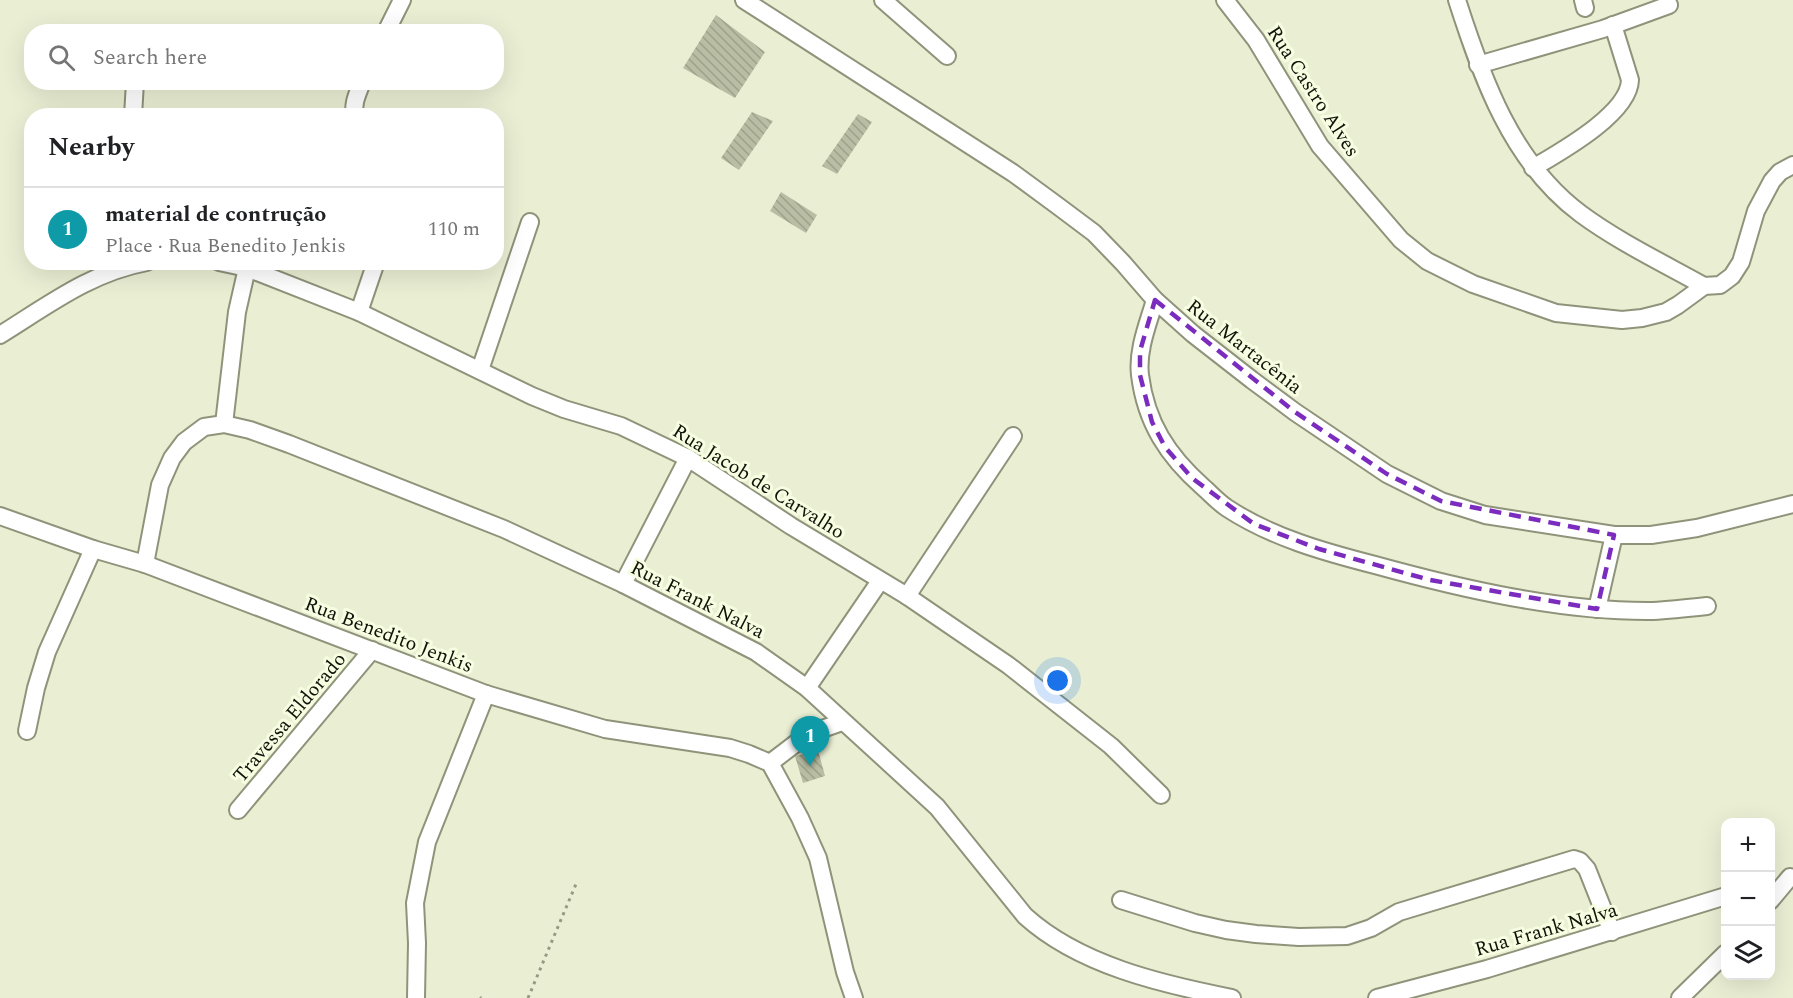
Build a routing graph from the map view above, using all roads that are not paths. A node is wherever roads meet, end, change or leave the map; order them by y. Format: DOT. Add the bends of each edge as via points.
graph roads {
  1 [pos="402,0"];
  2 [pos="744,0"];
  3 [pos="883,0"];
  4 [pos="1225,0"];
  5 [pos="1457,0"];
  6 [pos="1669,5"];
  7 [pos="390,24"];
  8 [pos="1613,25"];
  9 [pos="947,56"];
  10 [pos="1478,65"];
  11 [pos="135,90"];
  12 [pos="360,90"];
  13 [pos="133,108"];
  14 [pos="355,108"];
  15 [pos="1793,165"];
  16 [pos="1533,168"];
  17 [pos="530,222"];
  18 [pos="114,270"];
  19 [pos="247,270"];
  20 [pos="252,270"];
  21 [pos="373,270"];
  22 [pos="1704,286"];
  23 [pos="1155,300"];
  24 [pos="359,312"];
  25 [pos="0,335"];
  26 [pos="480,370"];
  27 [pos="224,424"];
  28 [pos="1013,436"];
  29 [pos="688,458"];
  30 [pos="1793,504"];
  31 [pos="0,516"];
  32 [pos="1614,535"];
  33 [pos="93,549"];
  34 [pos="145,564"];
  35 [pos="880,581"];
  36 [pos="624,584"];
  37 [pos="908,596"];
  38 [pos="1707,606"];
  39 [pos="1598,609"];
  40 [pos="372,650"];
  41 [pos="807,688"];
  42 [pos="486,694"];
  43 [pos="842,722"];
  44 [pos="27,731"];
  45 [pos="770,763"];
  46 [pos="1161,795"];
  47 [pos="238,810"];
  48 [pos="1791,876"];
  49 [pos="1775,881"];
  50 [pos="1775,895"];
  51 [pos="1721,897"];
  52 [pos="1121,900"];
  53 [pos="1612,932"];
  54 [pos="1721,957"];
  55 [pos="416,998"];
  56 [pos="854,998"];
  57 [pos="1232,998"];
  58 [pos="1377,998"];
  59 [pos="1680,998"];
  1 -- 7 [label="street"];
  2 -- 23 [label="street, Rua Martacênia" via="1058,206 1094,233"];
  3 -- 9 [label="street"];
  4 -- 22 [label="street, Rua Castro Alves" via="1256,40 1320,146 1401,240 1428,261 1473,284 1556,313 1588,317 1622,320 1666,312"];
  5 -- 10 [label="street"];
  6 -- 8 [label="street"];
  8 -- 10 [label="street"];
  8 -- 16 [label="street" via="1630,80 1624,100 1580,141"];
  10 -- 16 [label="street" via="1506,124"];
  11 -- 13 [label="street"];
  12 -- 14 [label="street"];
  15 -- 22 [label="street, Rua Castro Alves" via="1780,172 1765,193 1741,262 1732,276 1720,285"];
  16 -- 22 [label="street" via="1580,213"];
  17 -- 26 [label="street"];
  18 -- 25 [label="street" via="70,291"];
  19 -- 27 [label="street" via="237,312"];
  20 -- 24 [label="street, Rua Jacob de Carvalho"];
  21 -- 24 [label="street"];
  23 -- 32 [label="street, Rua Martacênia" via="1286,406 1396,479 1441,501 1485,515"];
  23 -- 39 [label="street" via="1140,351 1140,375 1152,422 1165,447 1225,507 1293,540 1374,565 1461,586"];
  24 -- 26 [label="street, Rua Jacob de Carvalho"];
  26 -- 29 [label="street, Rua Jacob de Carvalho" via="532,396 621,426"];
  27 -- 34 [label="street" via="204,427 184,442 172,458 160,485"];
  27 -- 36 [label="street, Rua Frank Nalva" via="289,444 504,529"];
  28 -- 37 [label="street"];
  29 -- 35 [label="street, Rua Jacob de Carvalho"];
  29 -- 36 [label="street"];
  30 -- 32 [label="street, Rua Martacênia" via="1697,528 1651,535"];
  31 -- 33 [label="street, Rua Benedito Jenkis"];
  32 -- 39 [label="street"];
  33 -- 34 [label="street, Rua Benedito Jenkis"];
  33 -- 44 [label="street" via="47,652"];
  34 -- 40 [label="street, Rua Benedito Jenkis"];
  35 -- 37 [label="street, Rua Jacob de Carvalho"];
  35 -- 41 [label="street"];
  36 -- 41 [label="street, Rua Frank Nalva" via="756,652"];
  37 -- 46 [label="street, Rua Jacob de Carvalho" via="1008,665 1111,746"];
  38 -- 39 [label="street" via="1653,611"];
  40 -- 42 [label="street, Rua Benedito Jenkis"];
  40 -- 47 [label="street, Travessa Eldorado"];
  41 -- 43 [label="street, Rua Frank Nalva"];
  42 -- 45 [label="street, Rua Benedito Jenkis" via="605,729 730,748"];
  42 -- 55 [label="street" via="421,867 415,903"];
  43 -- 45 [label="street" via="808,734"];
  43 -- 57 [label="street, Rua Frank Nalva" via="937,807 1042,932 1100,962"];
  45 -- 56 [label="street" via="818,858"];
  48 -- 49 [label="street"];
  48 -- 50 [label="street"];
  51 -- 53 [label="street, Rua Frank Nalva"];
  52 -- 53 [label="street" via="1226,930 1328,938 1347,936 1399,912 1565,861 1580,861 1587,869"];
  53 -- 58 [label="street, Rua Frank Nalva"];
  54 -- 59 [label="street"];
}
